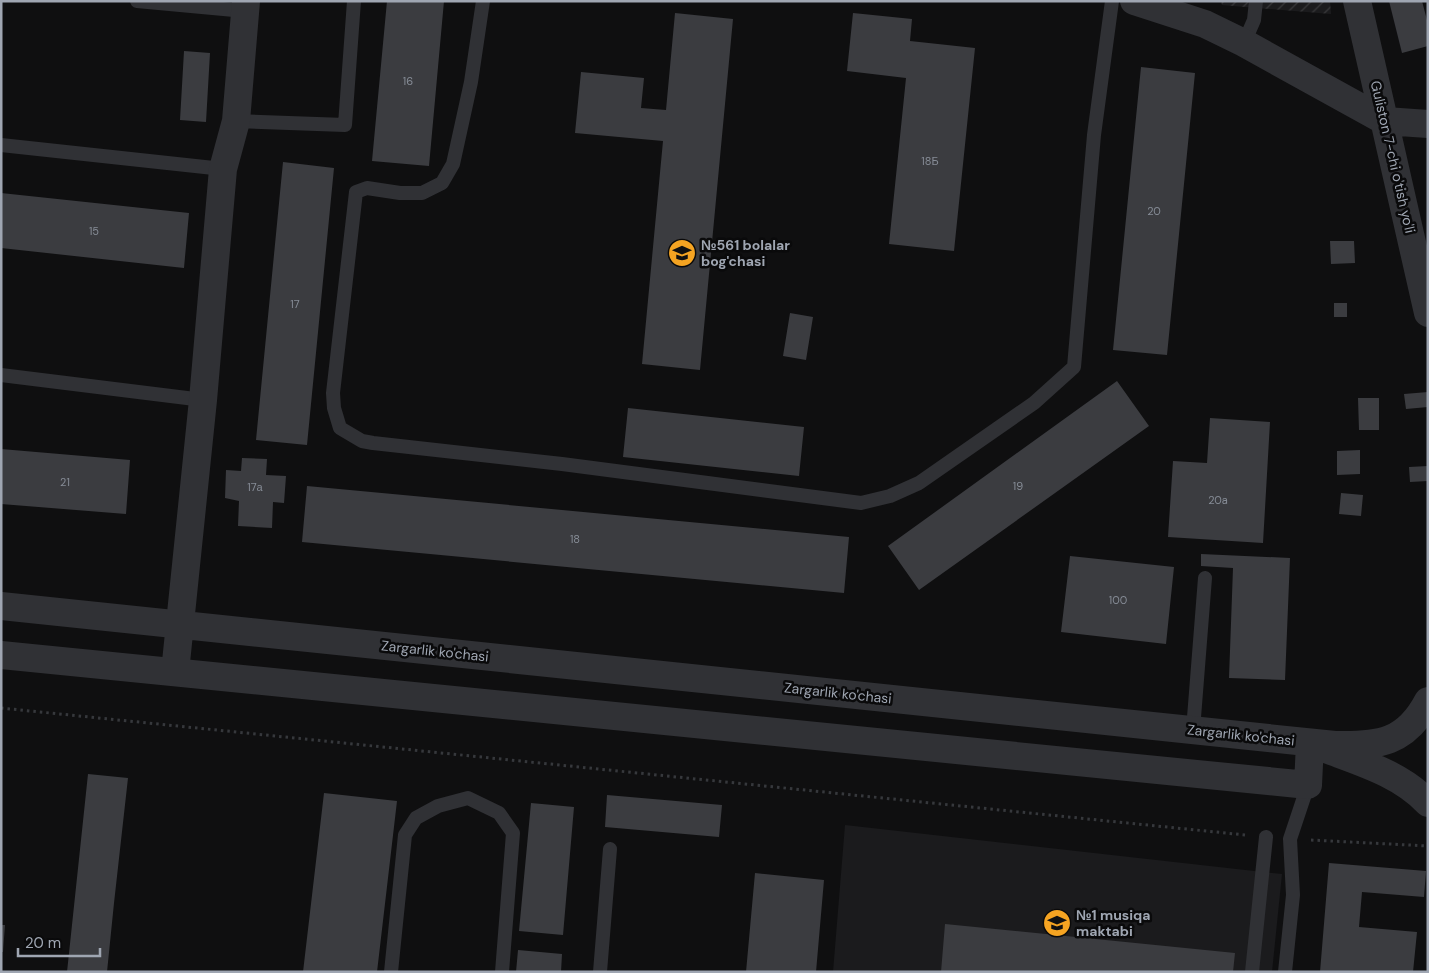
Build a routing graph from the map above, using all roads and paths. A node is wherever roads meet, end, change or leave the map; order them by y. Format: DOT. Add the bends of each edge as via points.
graph roads {
  1 [pos="138,1"];
  2 [pos="354,1"];
  3 [pos="483,1"];
  4 [pos="1112,1"];
  5 [pos="1134,1"];
  6 [pos="1256,1"];
  7 [pos="1357,1"];
  8 [pos="245,6"];
  9 [pos="1244,43"];
  10 [pos="236,121"];
  11 [pos="1386,122"];
  12 [pos="1428,124"];
  13 [pos="1,145"];
  14 [pos="223,169"];
  15 [pos="1428,313"];
  16 [pos="1,375"];
  17 [pos="203,400"];
  18 [pos="1205,578"];
  19 [pos="1,606"];
  20 [pos="180,625"];
  21 [pos="1,655"];
  22 [pos="175,672"];
  23 [pos="1428,701"];
  24 [pos="1,708"];
  25 [pos="1193,730"];
  26 [pos="1310,743"];
  27 [pos="1308,785"];
  28 [pos="1428,803"];
  29 [pos="1266,837"];
  30 [pos="1290,839"];
  31 [pos="1428,846"];
  32 [pos="610,849"];
  33 [pos="391,972"];
  34 [pos="502,972"];
  35 [pos="600,972"];
  36 [pos="1252,972"];
  37 [pos="1285,972"];
  1 -- 8 [label="lane"];
  2 -- 10 [label="lane" via="345,125"];
  3 -- 4 [label="lane" via="452,164 442,183 422,192 400,193 367,188 356,192 333,387 334,408 340,428 362,441 373,443 861,503 890,496 919,483 1034,403 1074,367 1094,135"];
  5 -- 9 [label="street" via="1205,24"];
  6 -- 9 [label="lane" via="1254,20"];
  7 -- 11 [label="street, Guliston 7-chi o'tish yo'li"];
  8 -- 10 [label="street"];
  9 -- 11 [label="street"];
  10 -- 14 [label="street"];
  11 -- 12 [label="street"];
  11 -- 15 [label="street, Guliston 7-chi o'tish yo'li"];
  13 -- 14 [label="lane"];
  14 -- 17 [label="street"];
  16 -- 17 [label="lane"];
  17 -- 20 [label="street"];
  18 -- 25 [label="lane"];
  19 -- 20 [label="street, Zargarlik ko'chasi"];
  20 -- 22 [label="street"];
  20 -- 25 [label="street, Zargarlik ko'chasi"];
  21 -- 22 [label="street"];
  22 -- 27 [label="street"];
  23 -- 26 [label="street" via="1413,724 1395,737 1360,744"];
  24 -- 29 [label="path"];
  25 -- 26 [label="street, Zargarlik ko'chasi"];
  26 -- 27 [label="street, Zargarlik ko'chasi"];
  26 -- 28 [label="street" via="1397,779"];
  27 -- 30 [label="lane"];
  29 -- 36 [label="lane"];
  30 -- 31 [label="path"];
  30 -- 37 [label="lane" via="1293,894"];
  32 -- 35 [label="lane"];
  33 -- 34 [label="lane" via="405,835 416,818 438,806 468,798 500,813 513,833"];
}
